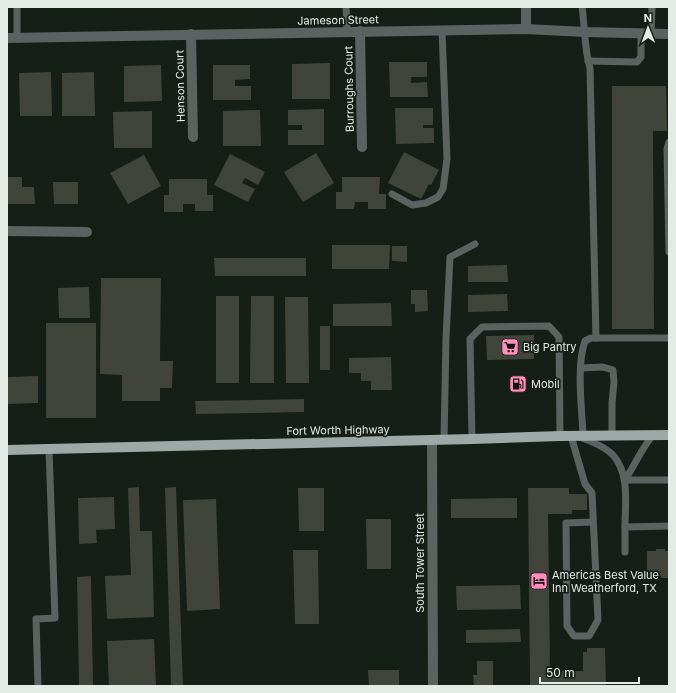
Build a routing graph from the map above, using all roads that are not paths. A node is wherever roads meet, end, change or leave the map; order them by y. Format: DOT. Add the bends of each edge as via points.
graph roads {
  1 [pos="17,7"];
  2 [pos="346,7"];
  3 [pos="526,7"];
  4 [pos="582,7"];
  5 [pos="652,7"];
  6 [pos="526,29"];
  7 [pos="442,30"];
  8 [pos="360,31"];
  9 [pos="347,32"];
  10 [pos="585,32"];
  11 [pos="646,33"];
  12 [pos="191,34"];
  13 [pos="669,34"];
  14 [pos="12,38"];
  15 [pos="588,61"];
  16 [pos="192,137"];
  17 [pos="669,142"];
  18 [pos="362,147"];
  19 [pos="392,194"];
  20 [pos="7,231"];
  21 [pos="87,232"];
  22 [pos="475,244"];
  23 [pos="669,252"];
  24 [pos="596,338"];
  25 [pos="669,338"];
  26 [pos="581,368"];
  27 [pos="573,435"];
  28 [pos="612,435"];
  29 [pos="653,435"];
  30 [pos="669,435"];
  31 [pos="472,439"];
  32 [pos="432,440"];
  33 [pos="444,440"];
  34 [pos="48,449"];
  35 [pos="7,450"];
  36 [pos="625,480"];
  37 [pos="669,480"];
  38 [pos="593,522"];
  39 [pos="669,526"];
  40 [pos="625,527"];
  41 [pos="625,552"];
  42 [pos="38,686"];
  43 [pos="433,686"];
  1 -- 14 [label="lane"];
  2 -- 9 [label="lane"];
  3 -- 6 [label="street"];
  4 -- 10 [label="lane"];
  5 -- 11 [label="lane"];
  6 -- 7 [label="street, Jameson Street"];
  6 -- 10 [label="street, Jameson Street"];
  7 -- 8 [label="street, Jameson Street"];
  7 -- 19 [label="lane" via="447,159 443,189 438,197 426,203 412,205"];
  8 -- 9 [label="street, Jameson Street"];
  8 -- 18 [label="street, Burroughs Court"];
  9 -- 12 [label="street, Jameson Street"];
  10 -- 11 [label="street, Jameson Street"];
  10 -- 15 [label="lane" via="585,52"];
  11 -- 13 [label="street, Jameson Street"];
  11 -- 15 [label="lane" via="637,62"];
  12 -- 14 [label="street, Jameson Street"];
  12 -- 16 [label="street, Henson Court"];
  15 -- 24 [label="lane"];
  17 -- 23 [label="lane"];
  20 -- 21 [label="street"];
  22 -- 33 [label="lane" via="450,257"];
  24 -- 25 [label="lane"];
  24 -- 26 [label="lane" via="584,341"];
  26 -- 27 [label="lane"];
  26 -- 28 [label="lane" via="603,367 613,370"];
  27 -- 28 [label="main road, Fort Worth Highway"];
  27 -- 31 [label="main road, Fort Worth Highway"];
  27 -- 31 [label="lane" via="559,337 549,326 482,327 470,339"];
  27 -- 36 [label="lane" via="605,448 613,455"];
  27 -- 38 [label="lane" via="585,484 592,493"];
  28 -- 29 [label="main road, Fort Worth Highway"];
  29 -- 30 [label="main road, Fort Worth Highway"];
  29 -- 36 [label="lane"];
  31 -- 33 [label="main road, Fort Worth Highway"];
  32 -- 33 [label="main road, Fort Worth Highway"];
  32 -- 34 [label="main road, Fort Worth Highway"];
  32 -- 43 [label="street, South Tower Street"];
  34 -- 35 [label="main road, Fort Worth Highway"];
  34 -- 42 [label="lane" via="55,618 36,619"];
  36 -- 37 [label="lane"];
  36 -- 40 [label="lane"];
  38 -- 38 [label="lane" via="598,620 589,636 574,636 567,626 566,523"];
  39 -- 40 [label="lane"];
  40 -- 41 [label="lane"];
}
